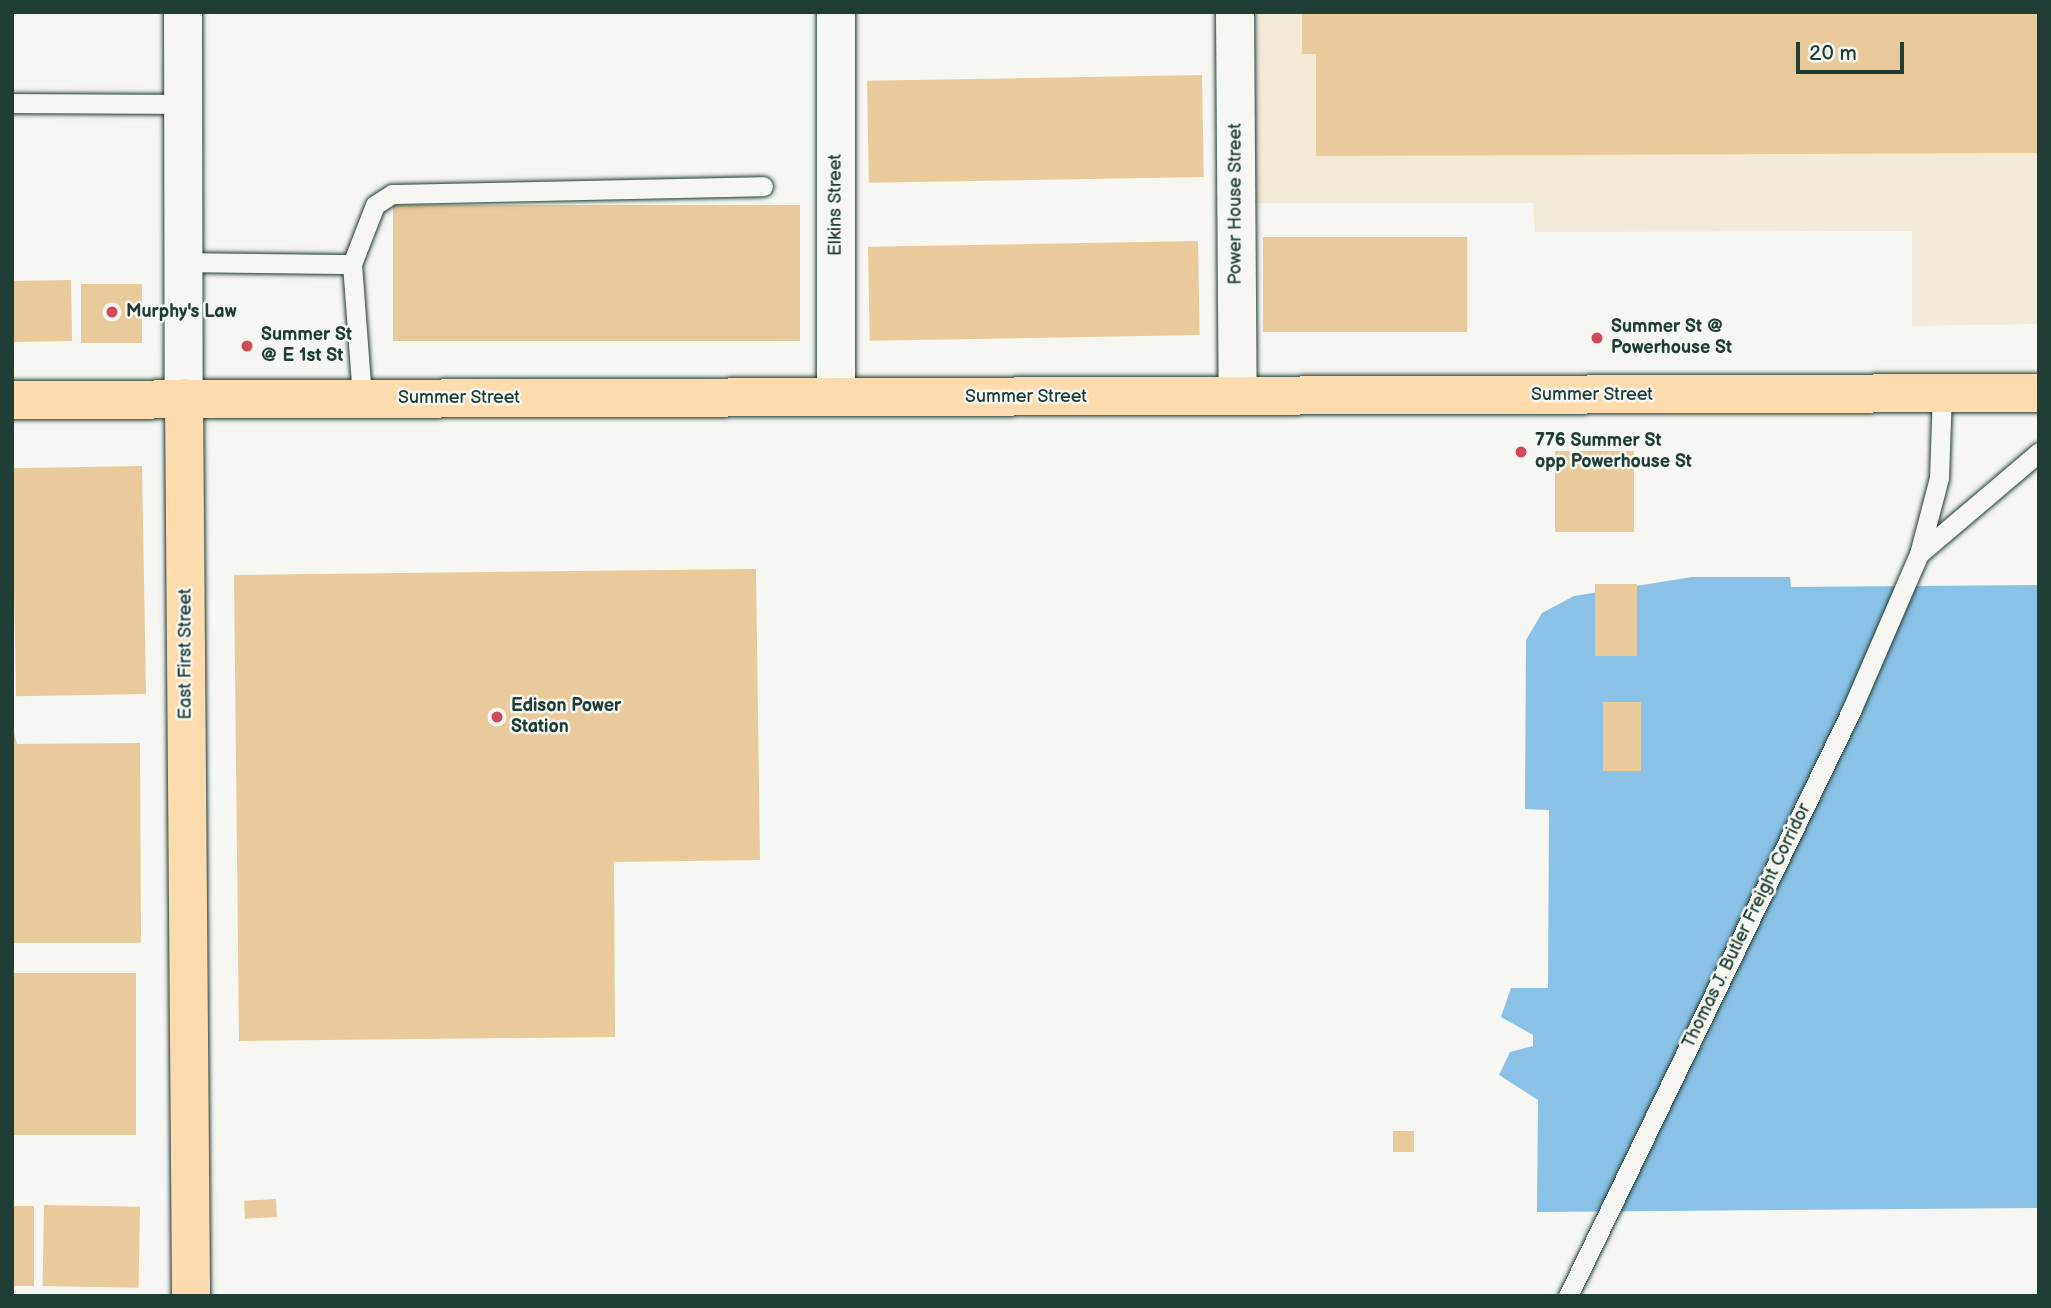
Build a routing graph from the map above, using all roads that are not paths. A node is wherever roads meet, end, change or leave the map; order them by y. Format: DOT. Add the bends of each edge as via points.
graph roads {
  1 [pos="183,12"];
  2 [pos="836,12"];
  3 [pos="1235,12"];
  4 [pos="12,103"];
  5 [pos="183,104"];
  6 [pos="763,186"];
  7 [pos="184,262"];
  8 [pos="352,264"];
  9 [pos="1942,393"];
  10 [pos="2039,393"];
  11 [pos="1238,396"];
  12 [pos="836,397"];
  13 [pos="184,398"];
  14 [pos="362,398"];
  15 [pos="12,400"];
  16 [pos="2039,452"];
  17 [pos="1919,554"];
  18 [pos="191,1296"];
  19 [pos="1568,1296"];
  1 -- 5 [label="street, East First Street"];
  2 -- 12 [label="street, Elkins Street"];
  3 -- 11 [label="street, Power House Street"];
  4 -- 5 [label="lane"];
  5 -- 7 [label="street, East First Street"];
  6 -- 8 [label="lane" via="393,194 375,205"];
  7 -- 8 [label="lane"];
  7 -- 13 [label="street, East First Street"];
  8 -- 14 [label="lane"];
  9 -- 10 [label="main road, Summer Street"];
  9 -- 11 [label="main road, Summer Street"];
  9 -- 17 [label="lane, Thomas J. Butler Freight Corridor" via="1939,478"];
  11 -- 12 [label="main road, Summer Street"];
  12 -- 14 [label="main road, Summer Street"];
  13 -- 14 [label="main road, Summer Street"];
  13 -- 15 [label="main road, Summer Street"];
  13 -- 18 [label="main road, East First Street"];
  16 -- 17 [label="lane, Thomas J. Butler Freight Corridor"];
  17 -- 19 [label="lane, Thomas J. Butler Freight Corridor" via="1851,711"];
}
